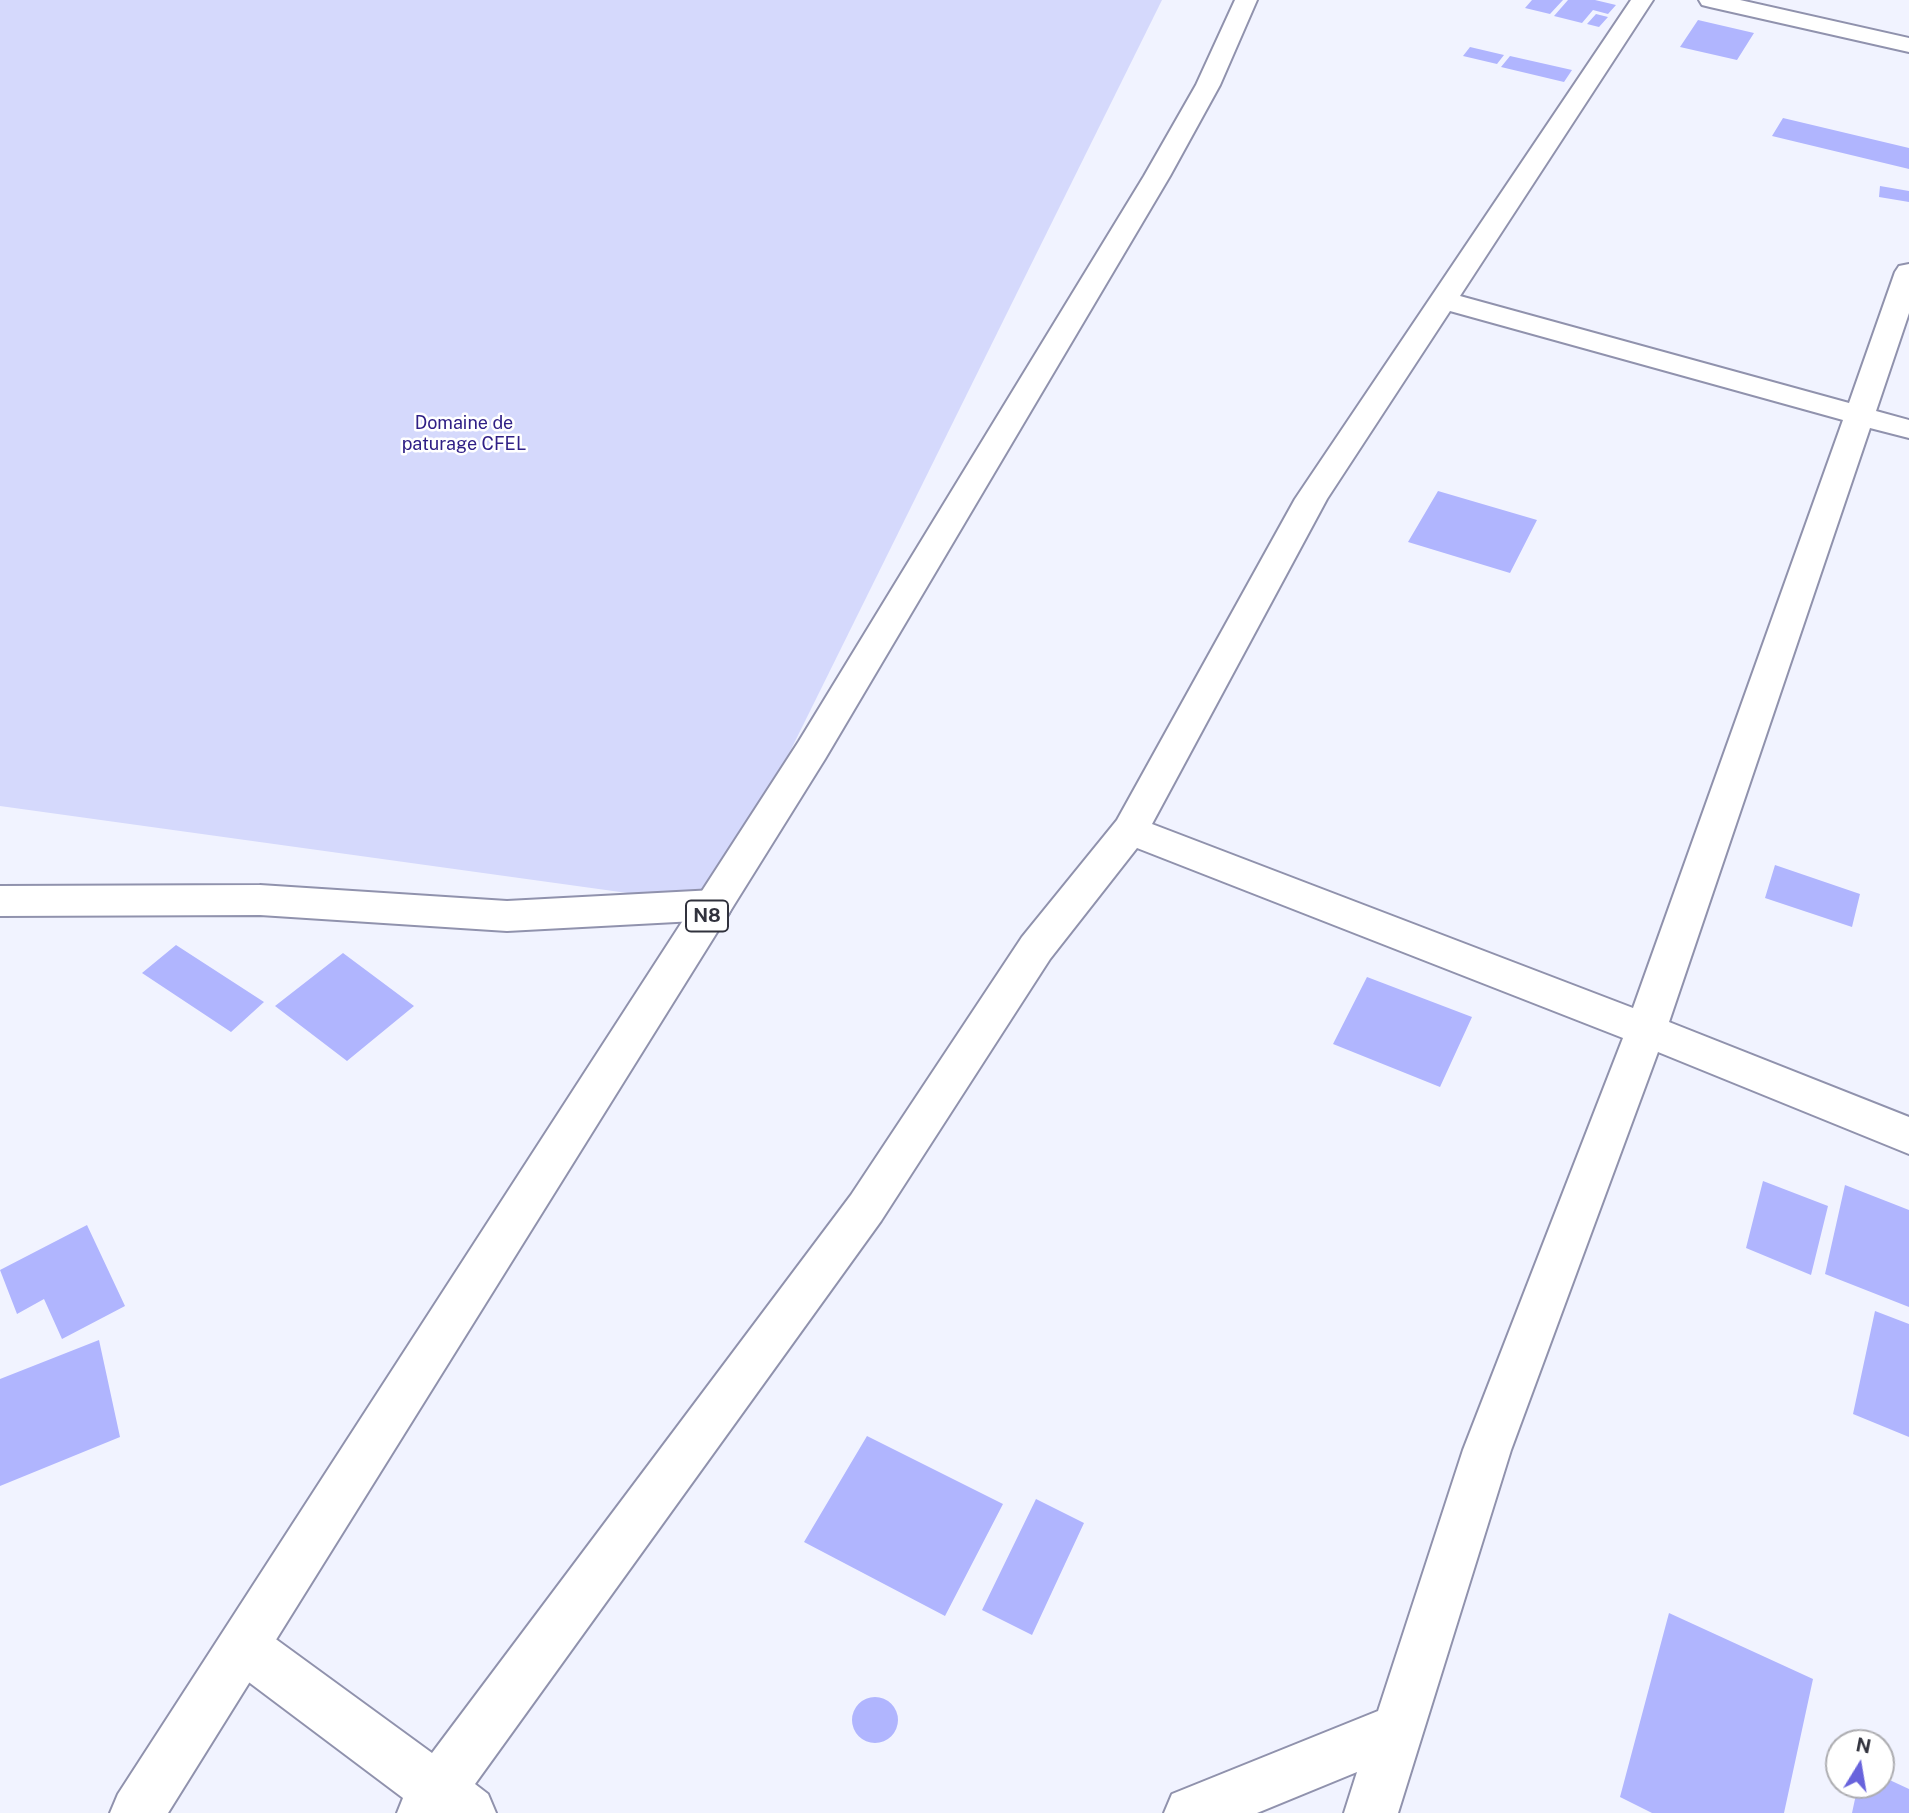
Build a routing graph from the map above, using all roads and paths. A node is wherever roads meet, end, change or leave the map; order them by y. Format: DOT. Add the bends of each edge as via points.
graph roads {
  1 [pos="1246,0"];
  2 [pos="1642,0"];
  3 [pos="1710,0"];
  4 [pos="1909,45"];
  5 [pos="1909,272"];
  6 [pos="1443,300"];
  7 [pos="1860,415"];
  8 [pos="1909,429"];
  9 [pos="1130,830"];
  10 [pos="0,901"];
  11 [pos="714,905"];
  12 [pos="1646,1030"];
  13 [pos="1909,1136"];
  14 [pos="244,1647"];
  15 [pos="1398,1729"];
  16 [pos="444,1805"];
  17 [pos="137,1813"];
  18 [pos="1191,1813"];
  19 [pos="1371,1813"];
  1 -- 11 [label="street, N8" via="1208,85 1157,176"];
  2 -- 6 [label="street"];
  3 -- 4 [label="street"];
  5 -- 7 [label="street"];
  6 -- 7 [label="street"];
  6 -- 9 [label="street" via="1311,499"];
  7 -- 8 [label="street"];
  7 -- 12 [label="street"];
  9 -- 12 [label="street"];
  9 -- 16 [label="street" via="1036,948 866,1208"];
  10 -- 11 [label="street" via="260,900 507,916"];
  11 -- 14 [label="street, N8"];
  12 -- 13 [label="street"];
  12 -- 15 [label="street" via="1487,1450"];
  14 -- 16 [label="street"];
  14 -- 17 [label="street, N8"];
  15 -- 18 [label="street"];
  15 -- 19 [label="street"];
}
